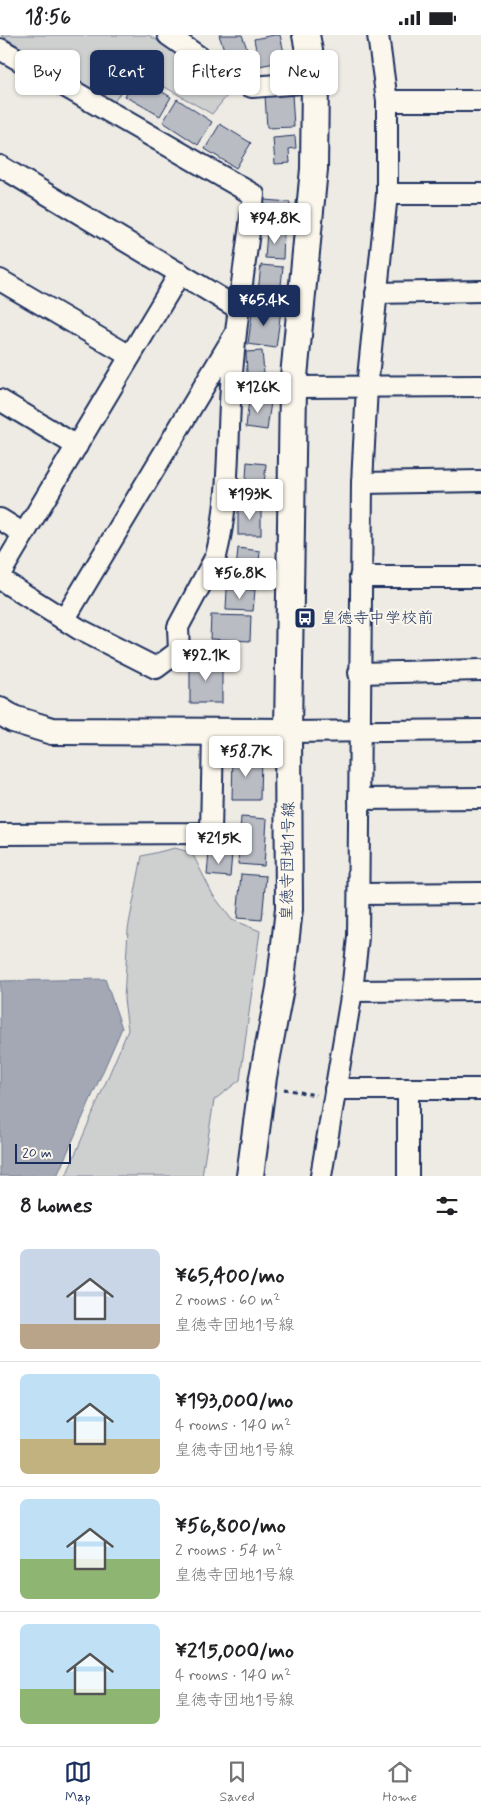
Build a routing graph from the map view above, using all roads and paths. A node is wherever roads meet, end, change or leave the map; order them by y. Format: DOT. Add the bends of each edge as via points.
graph roads {
  1 [pos="168,35"];
  2 [pos="306,35"];
  3 [pos="378,35"];
  4 [pos="0,49"];
  5 [pos="309,50"];
  6 [pos="270,86"];
  7 [pos="315,95"];
  8 [pos="387,101"];
  9 [pos="481,101"];
  10 [pos="0,166"];
  11 [pos="481,194"];
  12 [pos="387,195"];
  13 [pos="180,273"];
  14 [pos="0,280"];
  15 [pos="481,291"];
  16 [pos="376,293"];
  17 [pos="239,309"];
  18 [pos="236,332"];
  19 [pos="130,356"];
  20 [pos="481,386"];
  21 [pos="231,387"];
  22 [pos="285,387"];
  23 [pos="367,387"];
  24 [pos="0,400"];
  25 [pos="77,446"];
  26 [pos="481,481"];
  27 [pos="362,483"];
  28 [pos="0,519"];
  29 [pos="24,533"];
  30 [pos="0,574"];
  31 [pos="360,577"];
  32 [pos="481,577"];
  33 [pos="0,579"];
  34 [pos="64,620"];
  35 [pos="481,670"];
  36 [pos="360,673"];
  37 [pos="0,711"];
  38 [pos="481,730"];
  39 [pos="359,731"];
  40 [pos="288,732"];
  41 [pos="213,733"];
  42 [pos="481,798"];
  43 [pos="359,799"];
  44 [pos="0,834"];
  45 [pos="481,893"];
  46 [pos="360,894"];
  47 [pos="481,990"];
  48 [pos="352,991"];
  49 [pos="284,1089"];
  50 [pos="408,1089"];
  51 [pos="481,1089"];
  52 [pos="335,1094"];
  53 [pos="250,1176"];
  54 [pos="321,1176"];
  55 [pos="408,1176"];
  1 -- 6 [label="street" via="228,77 252,87"];
  2 -- 5 [label="street, 皇徳寺団地1号線"];
  3 -- 8 [label="street"];
  4 -- 17 [label="street" via="254,195"];
  7 -- 22 [label="street, 皇徳寺団地1号線" via="314,169"];
  8 -- 9 [label="street"];
  8 -- 12 [label="street"];
  10 -- 13 [label="street"];
  11 -- 12 [label="street"];
  12 -- 16 [label="street"];
  13 -- 17 [label="street"];
  13 -- 19 [label="street"];
  14 -- 19 [label="street"];
  15 -- 16 [label="street"];
  16 -- 23 [label="street"];
  17 -- 18 [label="street"];
  18 -- 21 [label="street"];
  18 -- 34 [label="street"];
  19 -- 25 [label="street"];
  20 -- 23 [label="street"];
  21 -- 22 [label="path"];
  21 -- 34 [label="street" via="226,496 219,544 216,556 178,627 179,651 156,668"];
  22 -- 23 [label="street"];
  22 -- 40 [label="street, 皇徳寺団地1号線"];
  23 -- 27 [label="street"];
  24 -- 25 [label="street"];
  25 -- 29 [label="street"];
  26 -- 27 [label="street"];
  27 -- 31 [label="street"];
  28 -- 29 [label="street"];
  29 -- 30 [label="street"];
  31 -- 32 [label="street"];
  31 -- 36 [label="street"];
  33 -- 34 [label="street"];
  35 -- 36 [label="street"];
  36 -- 39 [label="street"];
  37 -- 41 [label="street" via="13,719 52,731"];
  38 -- 39 [label="street"];
  39 -- 40 [label="street"];
  39 -- 43 [label="street"];
  40 -- 41 [label="street"];
  40 -- 53 [label="street, 皇徳寺団地1号線" via="289,909 280,988 263,1077"];
  41 -- 44 [label="street" via="211,833"];
  42 -- 43 [label="street"];
  43 -- 46 [label="street"];
  45 -- 46 [label="street"];
  46 -- 48 [label="street"];
  47 -- 48 [label="street"];
  48 -- 52 [label="street"];
  49 -- 52 [label="path"];
  50 -- 51 [label="street"];
  50 -- 52 [label="street"];
  50 -- 55 [label="street"];
  52 -- 54 [label="street"];
}
